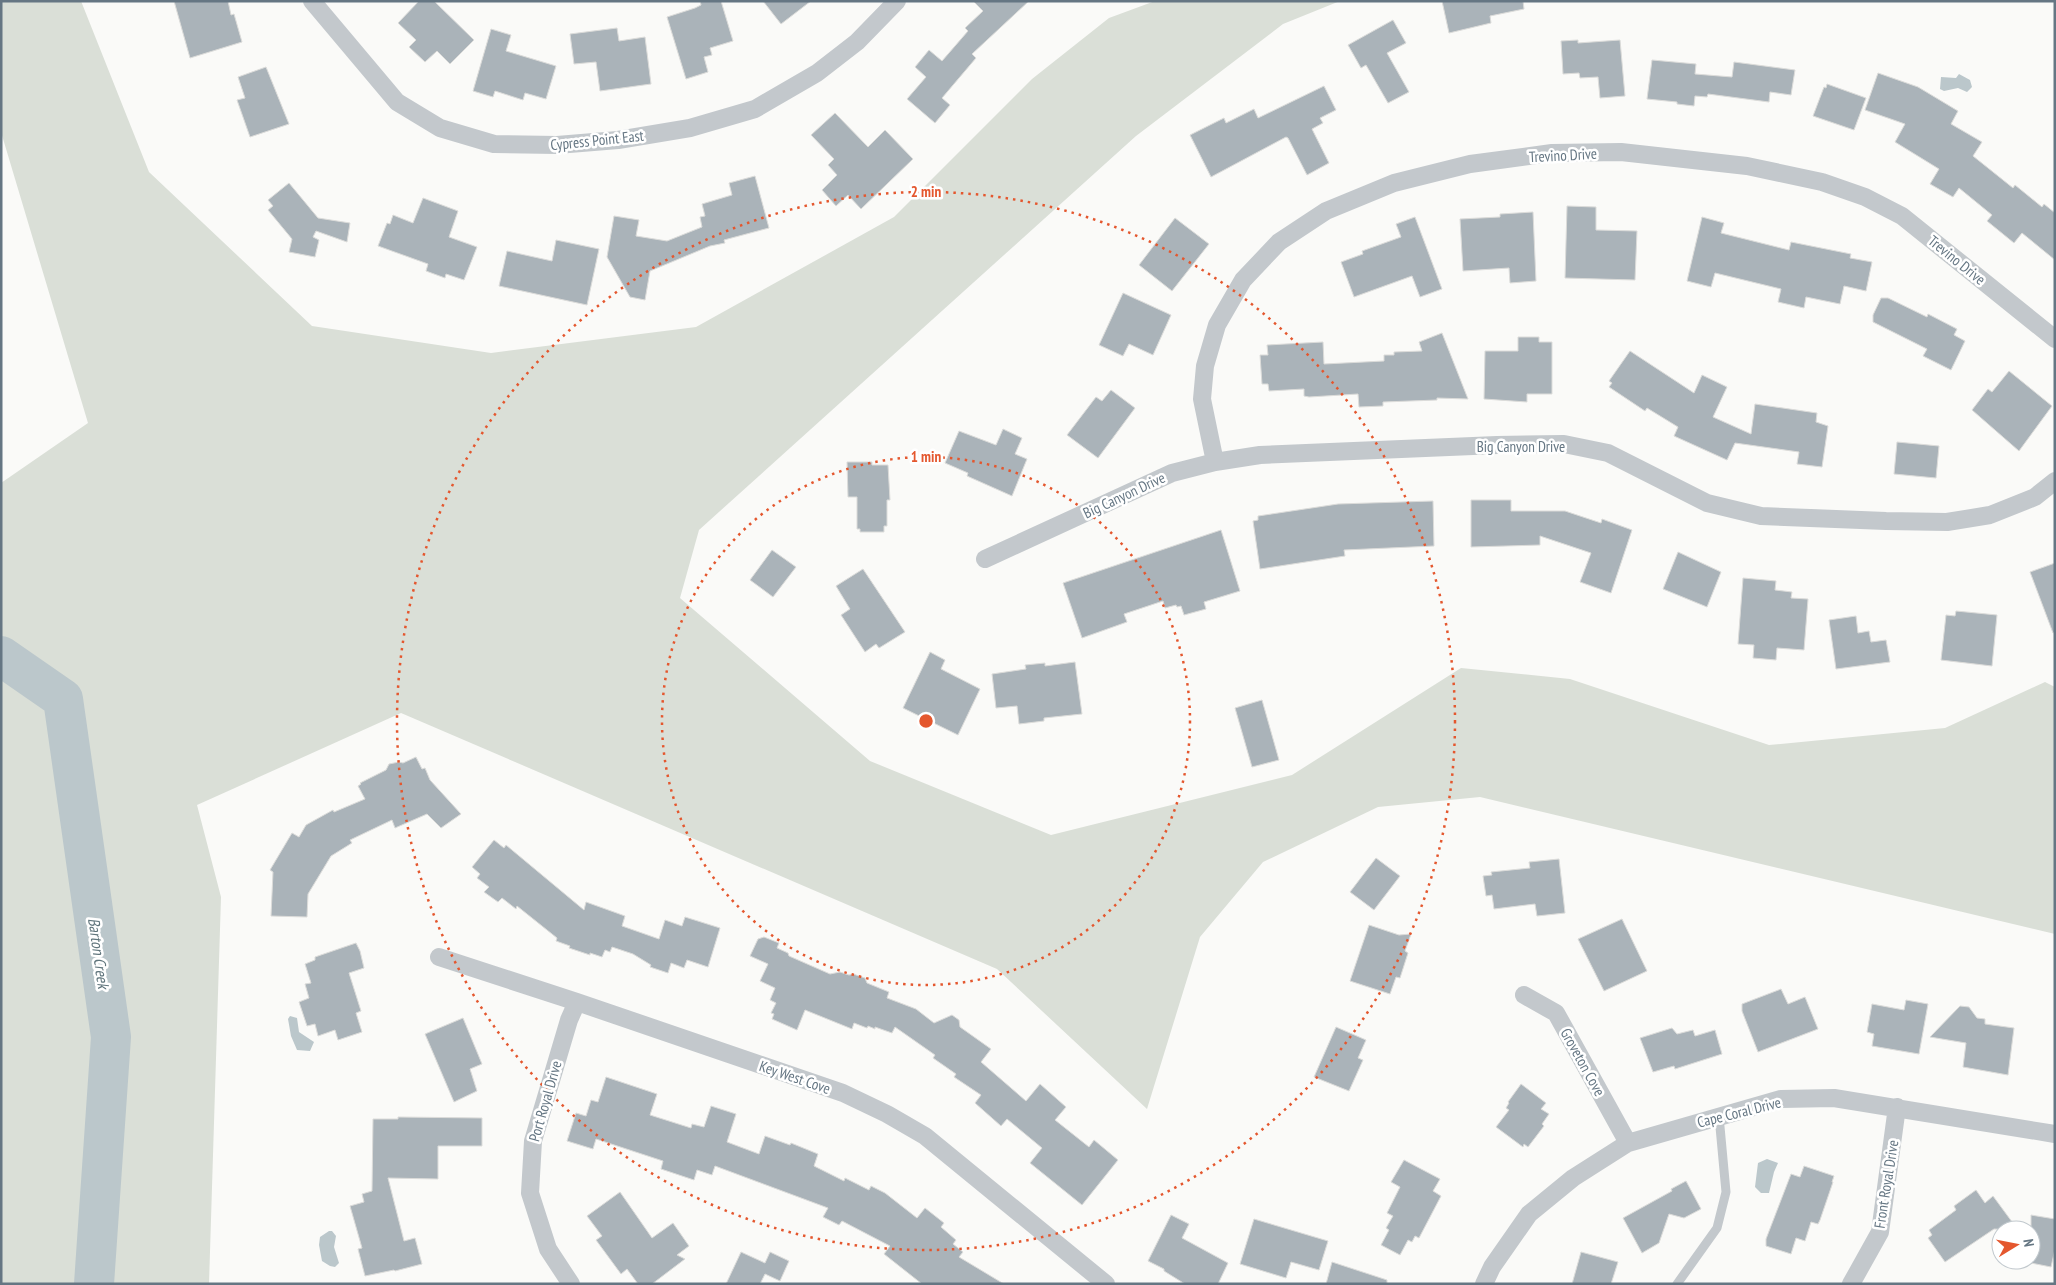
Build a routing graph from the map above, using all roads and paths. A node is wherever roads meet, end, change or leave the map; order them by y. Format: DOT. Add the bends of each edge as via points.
graph roads {
  1 [pos="312,1"];
  2 [pos="897,1"];
  3 [pos="2055,339"];
  4 [pos="1214,462"];
  5 [pos="2055,481"];
  6 [pos="985,559"];
  7 [pos="438,957"];
  8 [pos="1524,995"];
  9 [pos="577,1002"];
  10 [pos="1897,1107"];
  11 [pos="1719,1116"];
  12 [pos="2055,1134"];
  13 [pos="1628,1143"];
  14 [pos="571,1284"];
  15 [pos="1106,1284"];
  16 [pos="1484,1284"];
  17 [pos="1677,1284"];
  18 [pos="1851,1284"];
  1 -- 2 [label="street, Cypress Point East" via="397,102 440,128 494,144 557,145 618,140 690,128 755,109 817,73 857,42"];
  3 -- 4 [label="street, Trevino Drive" via="1902,216 1865,197 1822,182 1747,166 1622,152 1552,153 1470,164 1394,183 1326,211 1279,242 1243,280 1217,325 1205,366 1202,399"];
  4 -- 5 [label="street, Big Canyon Drive" via="1270,455 1564,444 1608,454 1707,503 1752,514 1886,522 1947,522 1990,515 2035,497"];
  4 -- 6 [label="street, Big Canyon Drive" via="1172,473"];
  7 -- 9 [label="street, Key West Cove"];
  8 -- 13 [label="street, Groveton Cove" via="1556,1013"];
  9 -- 14 [label="street, Port Royal Drive" via="533,1141 530,1193 548,1249"];
  9 -- 15 [label="street, Key West Cove" via="843,1093 887,1114 925,1136"];
  10 -- 11 [label="street, Cape Coral Drive" via="1834,1098 1781,1099"];
  10 -- 12 [label="street, Cape Coral Drive"];
  10 -- 18 [label="street, Front Royal Drive" via="1880,1232"];
  11 -- 13 [label="street, Cape Coral Drive"];
  11 -- 17 [label="lane" via="1726,1192 1717,1228"];
  13 -- 16 [label="street, Cape Coral Drive" via="1573,1178 1529,1214"];
}
